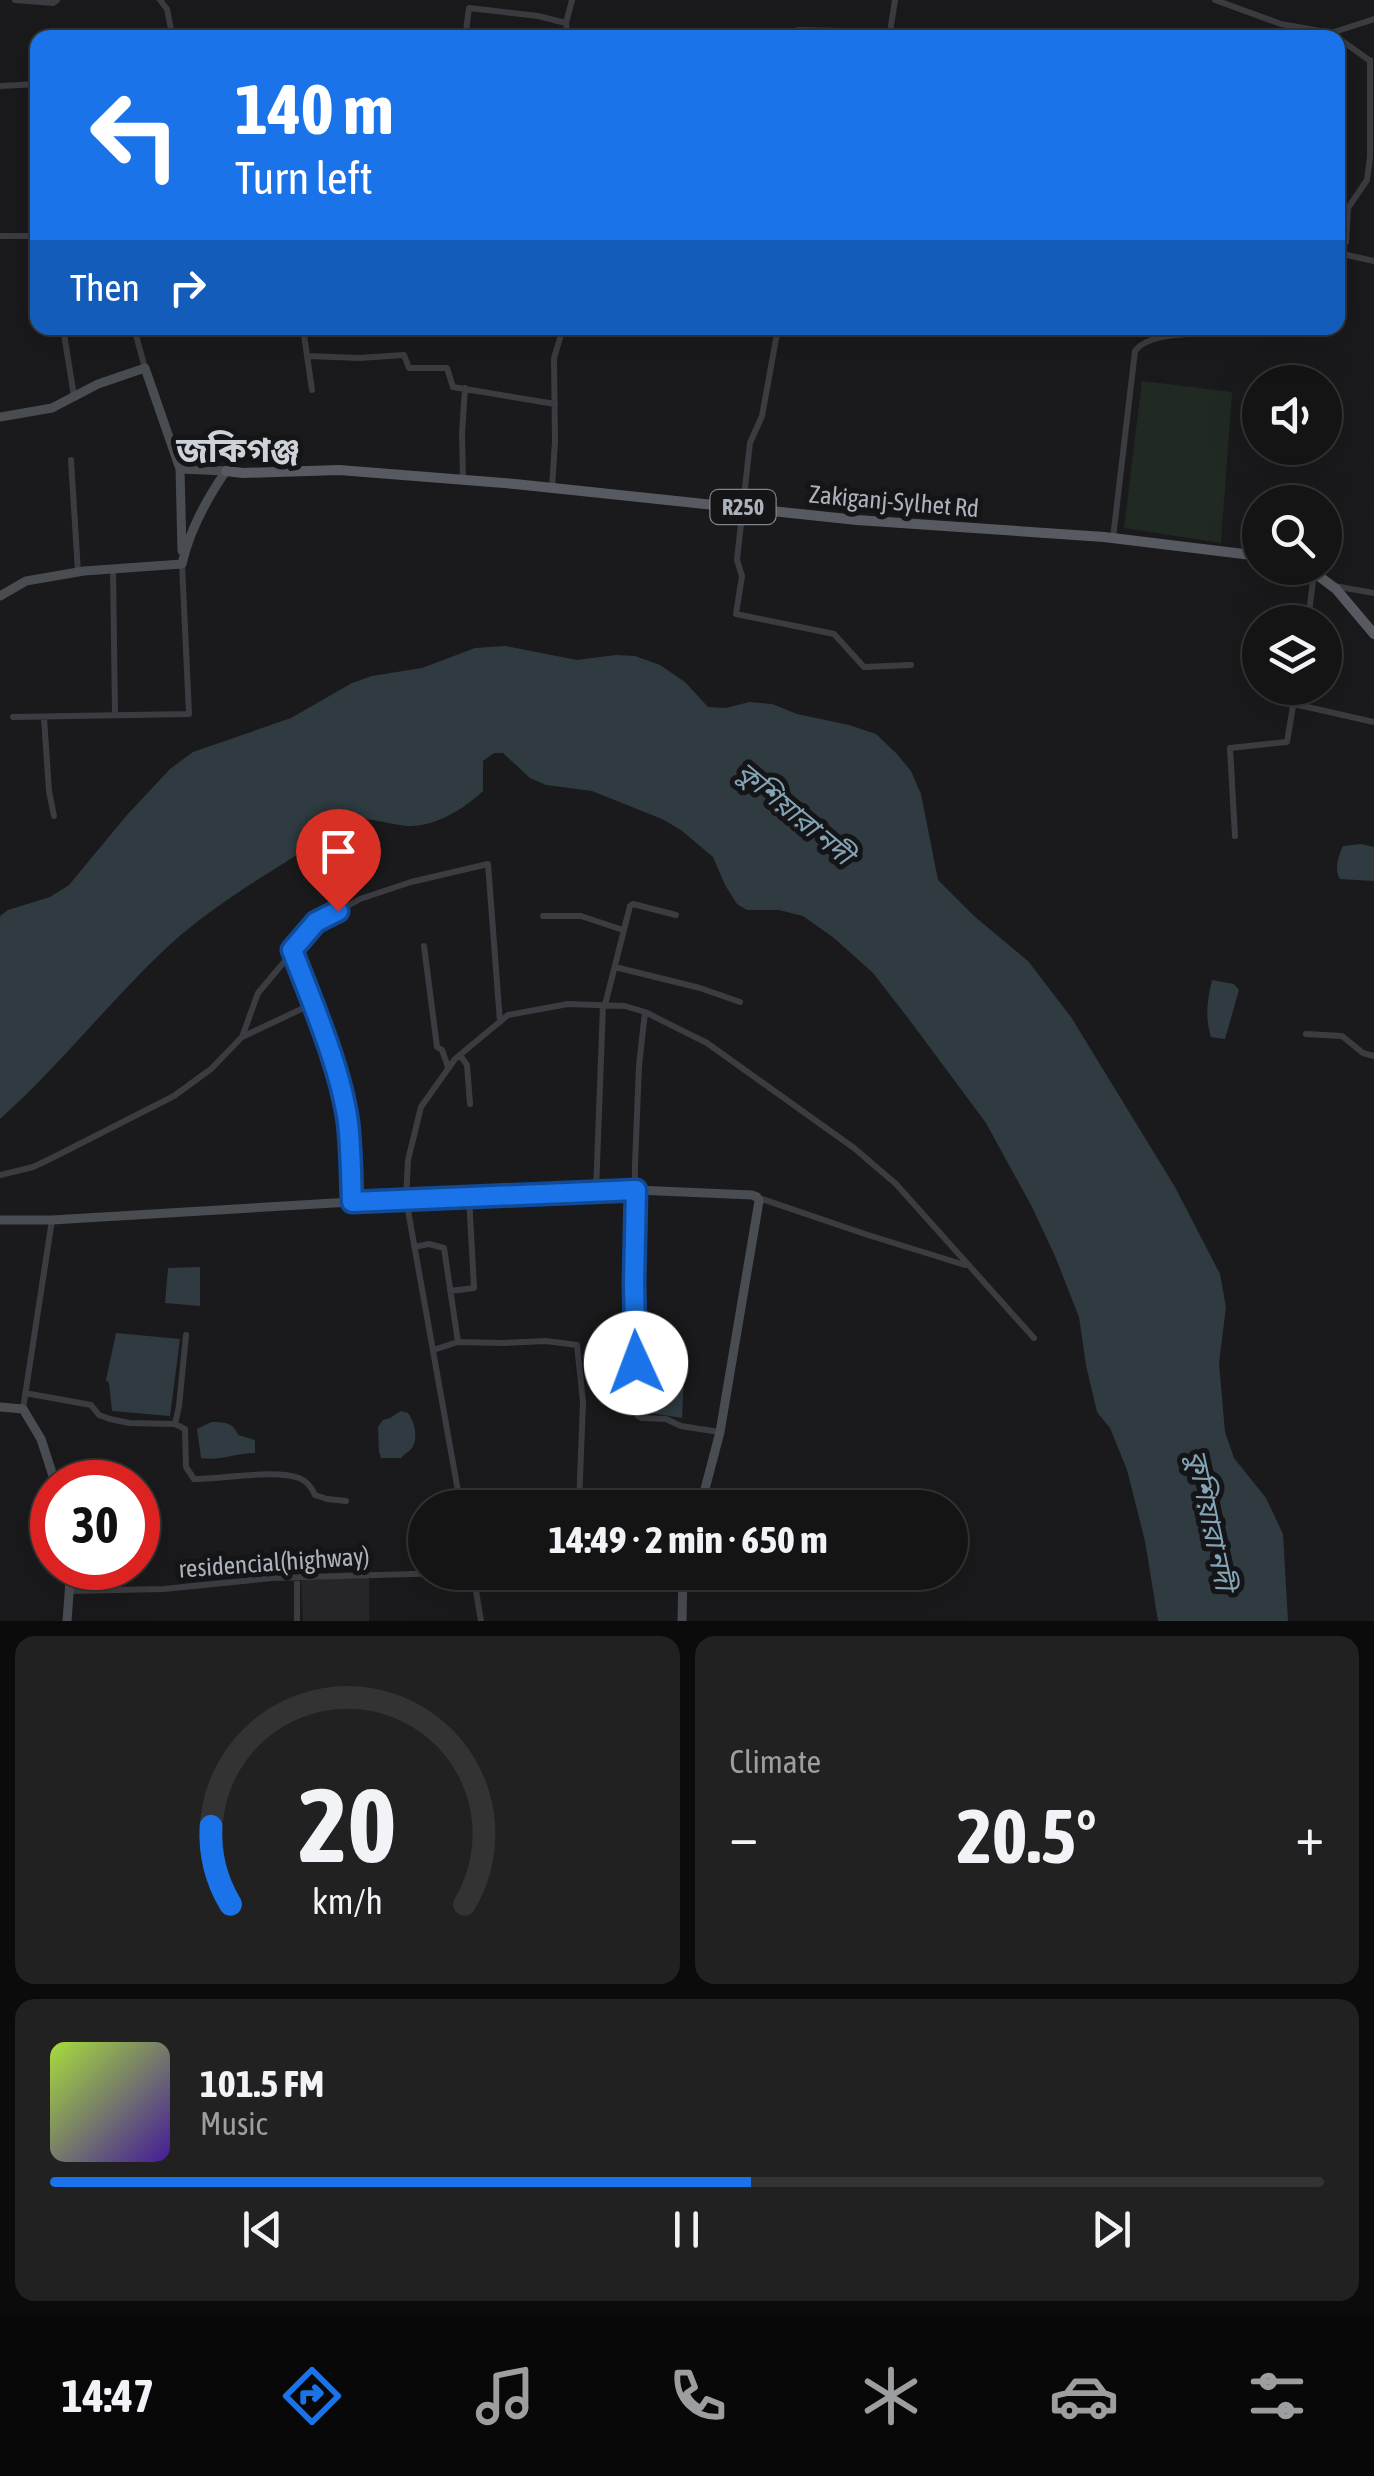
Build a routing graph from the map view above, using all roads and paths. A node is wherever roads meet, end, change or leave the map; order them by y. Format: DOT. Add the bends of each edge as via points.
graph roads {
  1 [pos="15,0"];
  2 [pos="57,0"];
  3 [pos="160,0"];
  4 [pos="572,0"];
  5 [pos="895,0"];
  6 [pos="1214,0"];
  7 [pos="1374,19"];
  8 [pos="566,22"];
  9 [pos="171,30"];
  10 [pos="465,30"];
  11 [pos="567,30"];
  12 [pos="890,30"];
  13 [pos="1308,30"];
  14 [pos="1345,32"];
  15 [pos="1345,43"];
  16 [pos="1372,61"];
  17 [pos="30,84"];
  18 [pos="0,86"];
  19 [pos="0,236"];
  20 [pos="30,236"];
  21 [pos="1345,243"];
  22 [pos="1345,255"];
  23 [pos="1374,261"];
  24 [pos="64,335"];
  25 [pos="136,335"];
  26 [pos="304,335"];
  27 [pos="561,335"];
  28 [pos="777,335"];
  29 [pos="1188,335"];
  30 [pos="308,356"];
  31 [pos="146,368"];
  32 [pos="465,388"];
  33 [pos="312,390"];
  34 [pos="74,396"];
  35 [pos="555,404"];
  36 [pos="0,417"];
  37 [pos="71,460"];
  38 [pos="180,469"];
  39 [pos="226,471"];
  40 [pos="463,480"];
  41 [pos="552,488"];
  42 [pos="742,507"];
  43 [pos="1112,538"];
  44 [pos="1242,554"];
  45 [pos="182,564"];
  46 [pos="113,569"];
  47 [pos="78,572"];
  48 [pos="1332,586"];
  49 [pos="1374,592"];
  50 [pos="0,596"];
  51 [pos="1374,634"];
  52 [pos="911,664"];
  53 [pos="1294,705"];
  54 [pos="1298,705"];
  55 [pos="115,714"];
  56 [pos="13,718"];
  57 [pos="44,718"];
  58 [pos="1374,722"];
  59 [pos="54,816"];
  60 [pos="1235,836"];
  61 [pos="676,914"];
  62 [pos="543,916"];
  63 [pos="624,930"];
  64 [pos="424,946"];
  65 [pos="292,950"];
  66 [pos="615,967"];
  67 [pos="740,1002"];
  68 [pos="312,1004"];
  69 [pos="604,1005"];
  70 [pos="645,1012"];
  71 [pos="500,1022"];
  72 [pos="1306,1034"];
  73 [pos="242,1038"];
  74 [pos="460,1055"];
  75 [pos="1374,1056"];
  76 [pos="449,1068"];
  77 [pos="470,1104"];
  78 [pos="0,1176"];
  79 [pos="636,1190"];
  80 [pos="596,1192"];
  81 [pos="469,1196"];
  82 [pos="757,1197"];
  83 [pos="406,1199"];
  84 [pos="352,1202"];
  85 [pos="0,1220"];
  86 [pos="52,1220"];
  87 [pos="414,1247"];
  88 [pos="966,1265"];
  89 [pos="450,1291"];
  90 [pos="186,1335"];
  91 [pos="1034,1338"];
  92 [pos="458,1342"];
  93 [pos="433,1350"];
  94 [pos="25,1393"];
  95 [pos="0,1407"];
  96 [pos="22,1409"];
  97 [pos="174,1424"];
  98 [pos="720,1432"];
  99 [pos="48,1460"];
  100 [pos="458,1490"];
  101 [pos="580,1490"];
  102 [pos="705,1490"];
  103 [pos="346,1501"];
  104 [pos="408,1575"];
  105 [pos="296,1578"];
  106 [pos="476,1590"];
  107 [pos="683,1590"];
  108 [pos="68,1591"];
  109 [pos="67,1621"];
  110 [pos="297,1621"];
  111 [pos="481,1621"];
  112 [pos="682,1621"];
  1 -- 2 [label="street"];
  3 -- 9 [label="street"];
  4 -- 8 [label="street"];
  5 -- 12 [label="street"];
  6 -- 13 [label="street"];
  7 -- 14 [label="street"];
  8 -- 10 [label="street" via="469,8"];
  8 -- 11 [label="street"];
  15 -- 16 [label="street"];
  16 -- 21 [label="street" via="1367,180 1348,208"];
  17 -- 18 [label="street"];
  19 -- 20 [label="street"];
  22 -- 23 [label="street"];
  24 -- 34 [label="street"];
  25 -- 31 [label="street"];
  26 -- 30 [label="street"];
  27 -- 35 [label="street"];
  28 -- 42 [label="street"];
  29 -- 43 [label="street" via="1155,338 1135,351"];
  30 -- 32 [label="street" via="404,355 408,368 447,368 453,387"];
  30 -- 33 [label="street"];
  31 -- 34 [label="street"];
  31 -- 38 [label="street"];
  32 -- 35 [label="street"];
  32 -- 40 [label="street"];
  34 -- 36 [label="street" via="52,408"];
  35 -- 41 [label="street"];
  37 -- 47 [label="street"];
  38 -- 39 [label="street"];
  38 -- 45 [label="street"];
  39 -- 40 [label="main road, Zakiganj-Sylhet Rd / R250" via="339,470"];
  39 -- 45 [label="street" via="193,528"];
  40 -- 41 [label="main road, Zakiganj-Sylhet Rd / R250"];
  41 -- 42 [label="main road, Zakiganj-Sylhet Rd / R250"];
  42 -- 43 [label="main road, Zakiganj-Sylhet Rd / R250"];
  42 -- 52 [label="street" via="736,614 834,634 864,667"];
  43 -- 44 [label="main road, Zakiganj-Sylhet Rd / R250"];
  45 -- 46 [label="street"];
  45 -- 55 [label="street" via="189,714"];
  46 -- 47 [label="street"];
  46 -- 55 [label="street"];
  47 -- 50 [label="street" via="26,581"];
  48 -- 49 [label="street"];
  48 -- 51 [label="main road"];
  53 -- 60 [label="street" via="1287,742 1230,748"];
  54 -- 58 [label="street"];
  55 -- 57 [label="street"];
  56 -- 57 [label="street"];
  57 -- 59 [label="street"];
  61 -- 63 [label="street" via="633,904"];
  62 -- 63 [label="street" via="581,916"];
  63 -- 66 [label="street"];
  64 -- 76 [label="street" via="437,1047"];
  65 -- 68 [label="street"];
  65 -- 71 [label="street" via="316,922 360,899 488,864"];
  65 -- 73 [label="street" via="258,993"];
  66 -- 67 [label="street"];
  66 -- 69 [label="street"];
  68 -- 73 [label="street"];
  68 -- 84 [label="street" via="346,1112"];
  69 -- 70 [label="street"];
  69 -- 71 [label="street" via="568,1004"];
  69 -- 80 [label="street"];
  70 -- 79 [label="street"];
  70 -- 88 [label="street" via="706,1043 854,1148 896,1184"];
  71 -- 74 [label="street"];
  72 -- 75 [label="street" via="1342,1036"];
  73 -- 78 [label="street" via="174,1096 33,1167"];
  74 -- 76 [label="street"];
  74 -- 77 [label="street"];
  76 -- 83 [label="street" via="422,1107"];
  79 -- 80 [label="street"];
  79 -- 82 [label="street"];
  79 -- 98 [label="street" via="638,1416"];
  80 -- 81 [label="street"];
  81 -- 83 [label="street"];
  81 -- 89 [label="street" via="474,1288"];
  82 -- 88 [label="street"];
  82 -- 98 [label="street"];
  83 -- 84 [label="street"];
  83 -- 87 [label="street"];
  84 -- 86 [label="street"];
  85 -- 86 [label="street"];
  86 -- 94 [label="street"];
  87 -- 89 [label="street" via="444,1248"];
  87 -- 93 [label="street"];
  88 -- 91 [label="street"];
  89 -- 92 [label="street"];
  90 -- 97 [label="street"];
  92 -- 93 [label="street"];
  92 -- 101 [label="street" via="577,1345"];
  93 -- 100 [label="street"];
  94 -- 96 [label="street"];
  94 -- 97 [label="street" via="91,1405 99,1415 129,1423"];
  95 -- 96 [label="street"];
  96 -- 99 [label="street"];
  97 -- 103 [label="street" via="184,1429 186,1468 194,1479 299,1477 315,1495"];
  98 -- 102 [label="street"];
  104 -- 105 [label="street, residencial(highway)"];
  105 -- 108 [label="street, residencial(highway)"];
  105 -- 110 [label="street"];
  106 -- 111 [label="street"];
  107 -- 112 [label="street"];
  108 -- 109 [label="street"];
}
